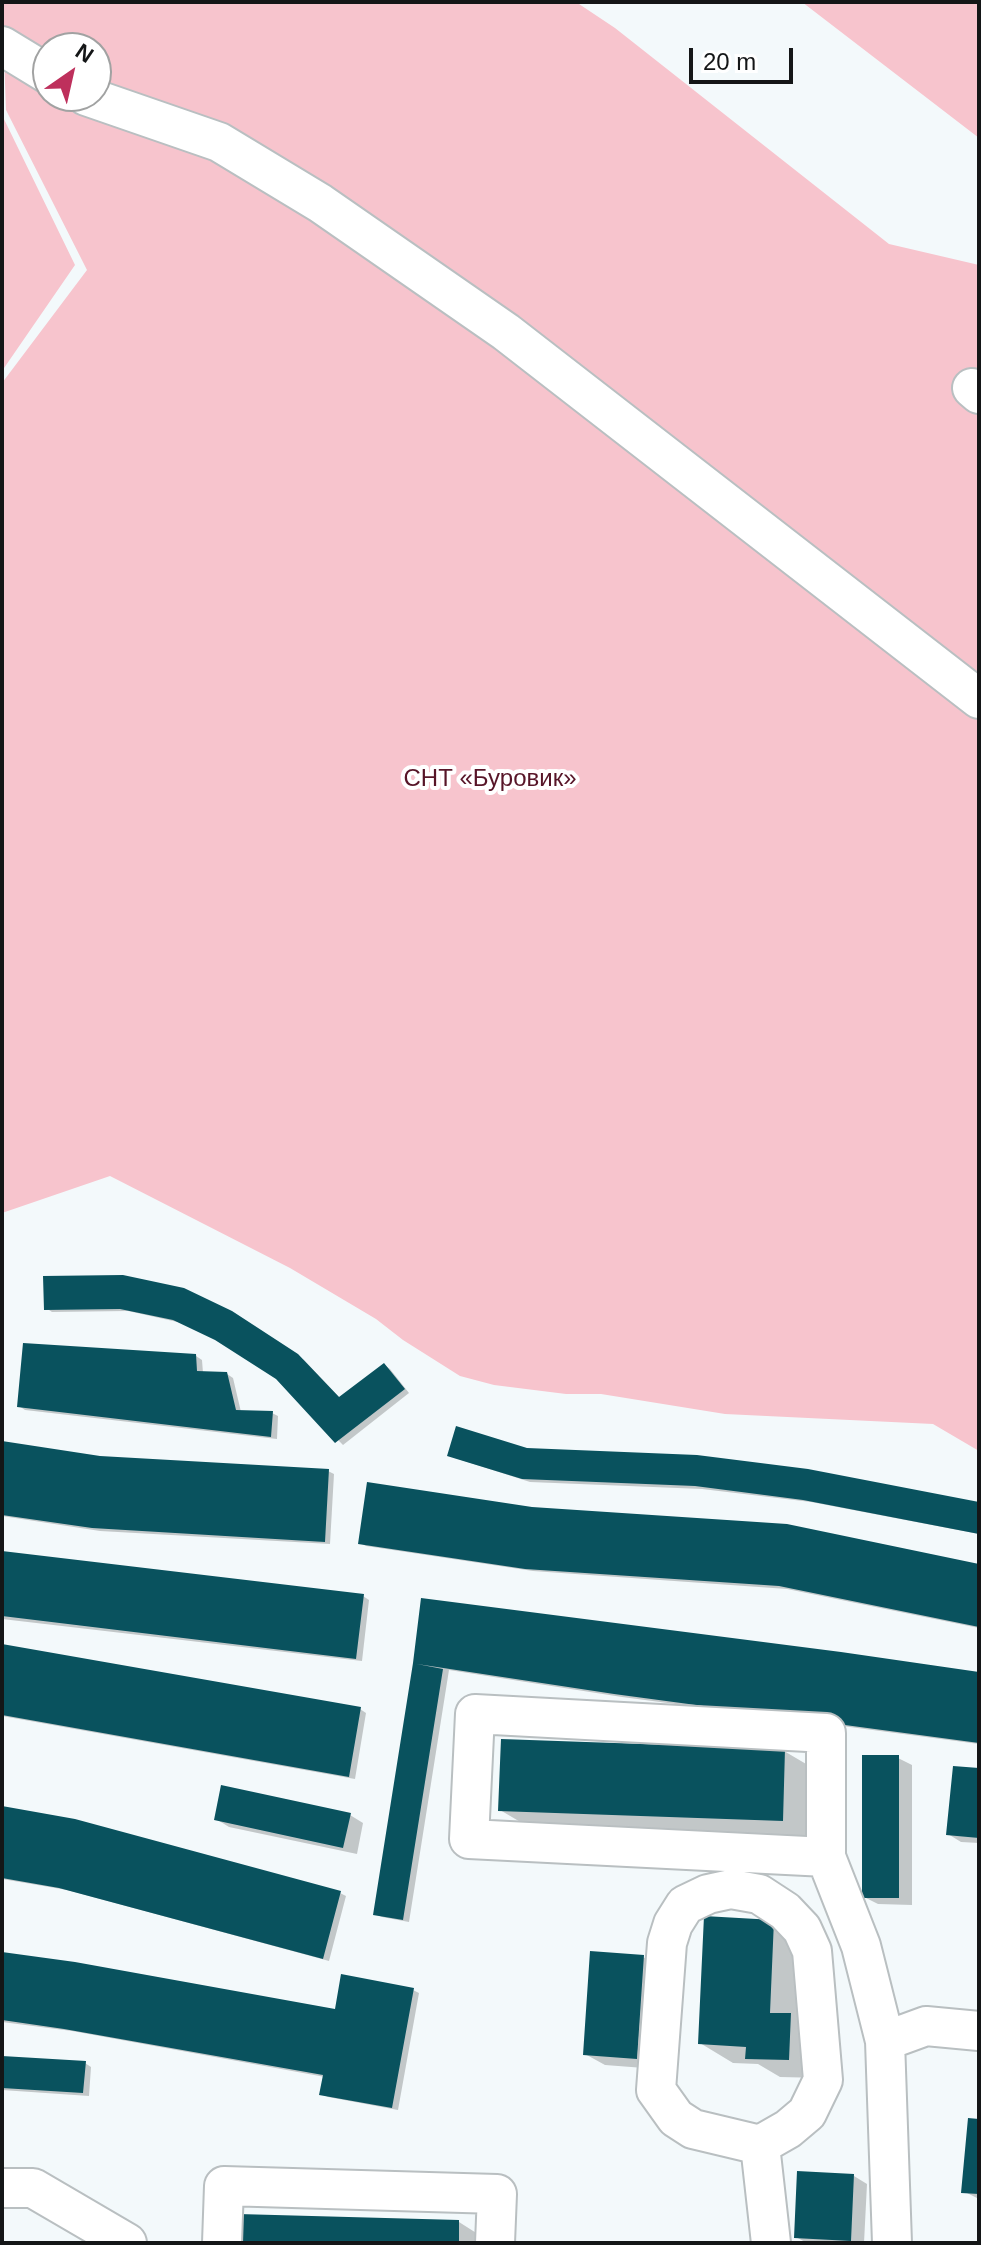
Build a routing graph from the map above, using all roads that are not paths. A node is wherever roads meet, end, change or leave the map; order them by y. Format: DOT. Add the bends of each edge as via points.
graph roads {
  1 [pos="2,46"];
  2 [pos="32,64"];
  3 [pos="112,105"];
  4 [pos="979,699"];
  5 [pos="826,1857"];
  6 [pos="979,2031"];
  7 [pos="885,2041"];
  8 [pos="760,2145"];
  9 [pos="2,2188"];
  10 [pos="127,2243"];
  11 [pos="222,2243"];
  12 [pos="495,2243"];
  13 [pos="771,2243"];
  14 [pos="892,2243"];
  1 -- 2 [label="street"];
  3 -- 4 [label="street" via="219,142 320,203 506,332"];
  5 -- 5 [label="street" via="469,1839 475,1714 826,1733"];
  5 -- 7 [label="street" via="861,1946"];
  6 -- 7 [label="street" via="926,2026"];
  7 -- 14 [label="street"];
  8 -- 8 [label="street" via="807,2113 823,2080 812,1951 802,1929 785,1911 759,1894 731,1889 685,1905 673,1924 667,1943 656,2090 676,2118 693,2129"];
  8 -- 13 [label="street"];
  9 -- 10 [label="street" via="33,2188"];
  11 -- 12 [label="street" via="224,2186 497,2194"];
}
